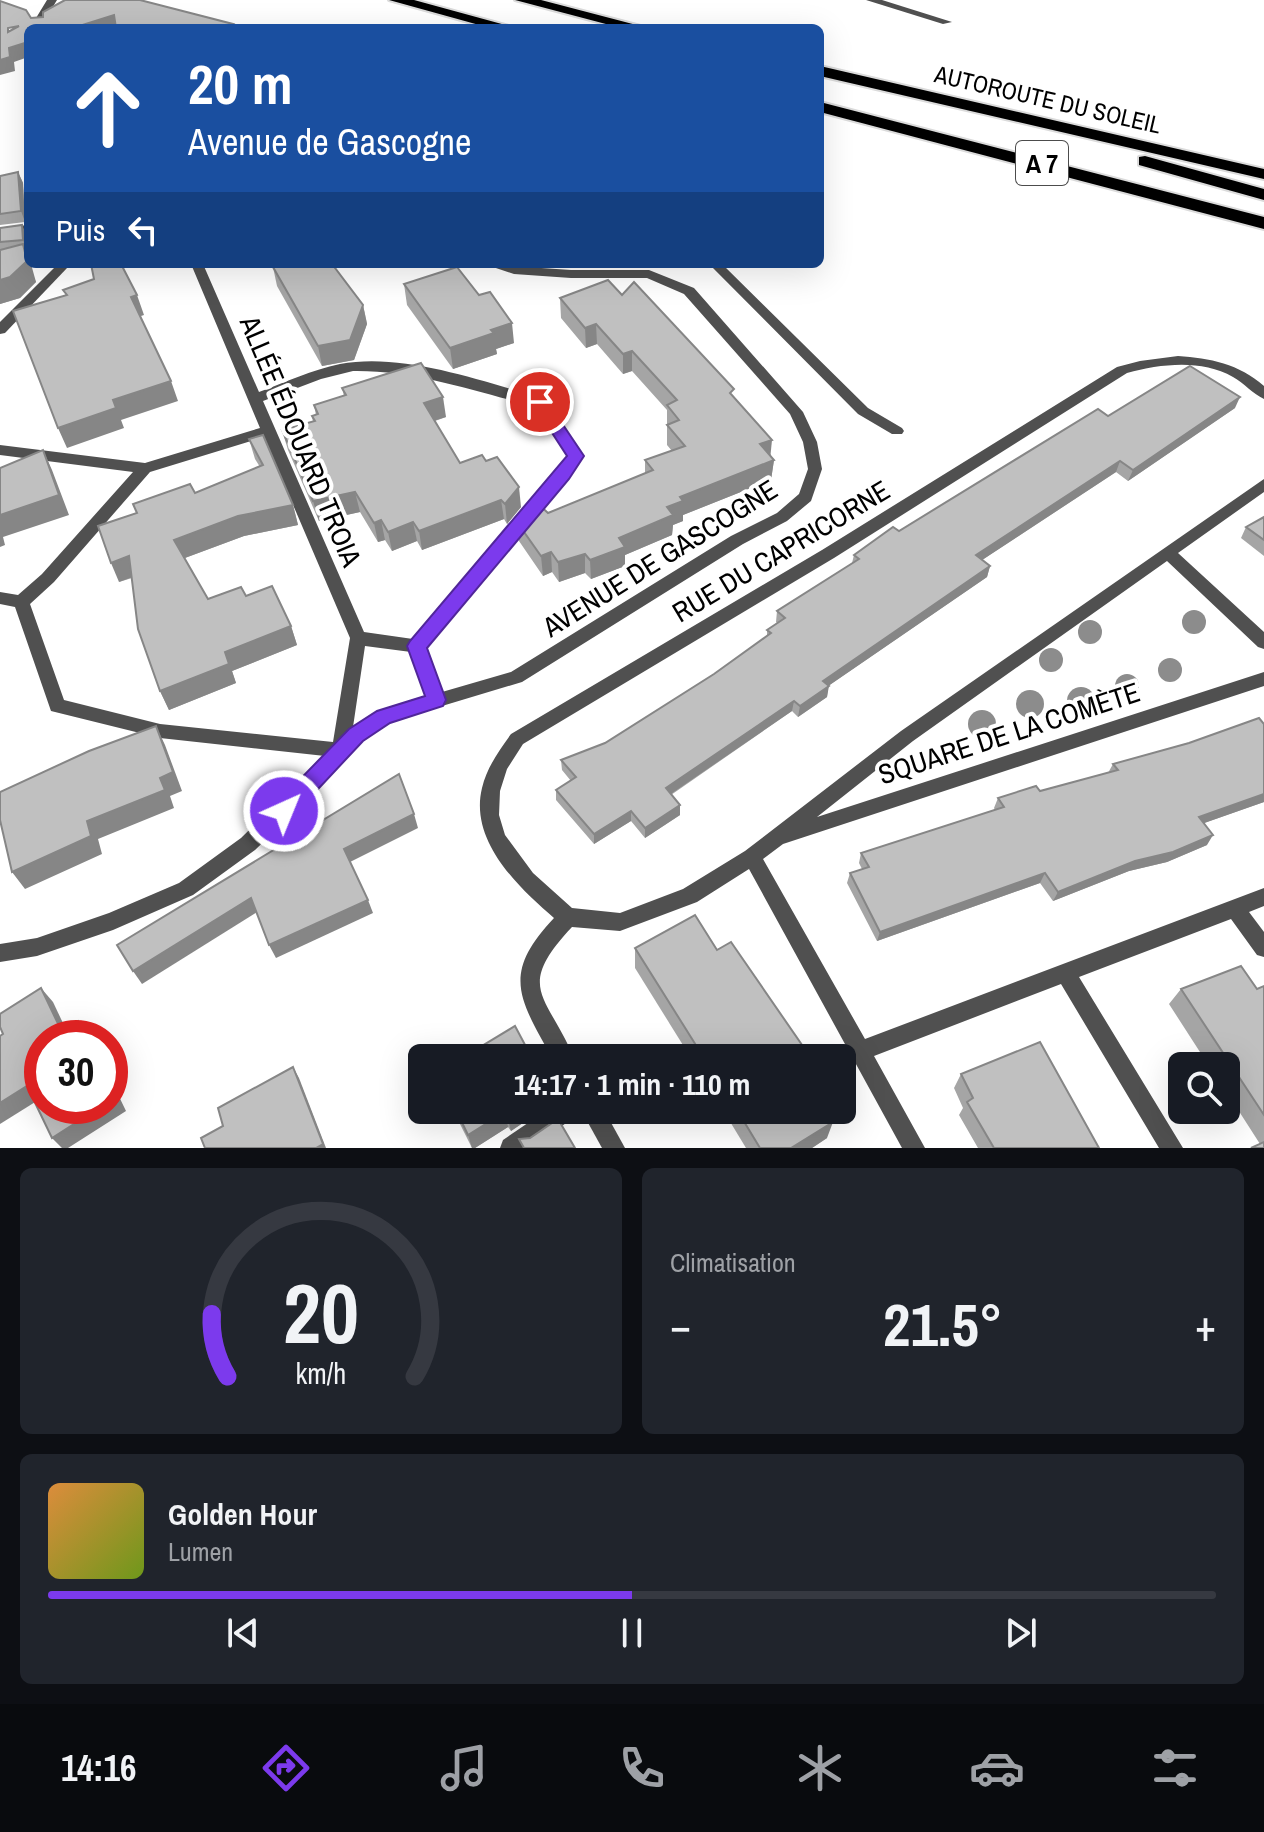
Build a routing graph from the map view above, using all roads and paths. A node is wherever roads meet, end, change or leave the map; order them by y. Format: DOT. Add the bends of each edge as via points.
graph roads {
  1 [pos="52,0"];
  2 [pos="396,0"];
  3 [pos="522,0"];
  4 [pos="871,0"];
  5 [pos="947,22"];
  6 [pos="39,24"];
  7 [pos="492,24"];
  8 [pos="623,24"];
  9 [pos="825,72"];
  10 [pos="824,108"];
  11 [pos="1264,174"];
  12 [pos="1264,195"];
  13 [pos="1264,223"];
  14 [pos="24,229"];
  15 [pos="0,232"];
  16 [pos="61,268"];
  17 [pos="199,268"];
  18 [pos="534,268"];
  19 [pos="719,268"];
  20 [pos="0,330"];
  21 [pos="1264,394"];
  22 [pos="254,399"];
  23 [pos="268,431"];
  24 [pos="897,431"];
  25 [pos="0,450"];
  26 [pos="145,468"];
  27 [pos="1264,484"];
  28 [pos="1167,552"];
  29 [pos="0,598"];
  30 [pos="21,602"];
  31 [pos="358,638"];
  32 [pos="1264,642"];
  33 [pos="417,646"];
  34 [pos="1264,679"];
  35 [pos="436,700"];
  36 [pos="341,750"];
  37 [pos="772,841"];
  38 [pos="752,857"];
  39 [pos="1264,897"];
  40 [pos="1235,908"];
  41 [pos="568,917"];
  42 [pos="1264,948"];
  43 [pos="0,953"];
  44 [pos="1065,973"];
  45 [pos="556,1044"];
  46 [pos="860,1051"];
  47 [pos="545,1124"];
  48 [pos="600,1124"];
  49 [pos="511,1148"];
  50 [pos="614,1148"];
  51 [pos="914,1148"];
  52 [pos="1172,1148"];
  1 -- 6 [label="street"];
  2 -- 7 [label="highway"];
  3 -- 8 [label="highway"];
  4 -- 5 [label="street"];
  9 -- 11 [label="highway, AUTOROUTE DU SOLEIL / A 7"];
  9 -- 12 [label="highway"];
  10 -- 13 [label="highway, A 7"];
  14 -- 15 [label="street"];
  16 -- 20 [label="street"];
  17 -- 22 [label="street, ALLÉE ÉDOUARD TROIA"];
  18 -- 35 [label="street, AVENUE DE GASCOGNE" via="649,274 689,291 796,412 815,469 806,497 782,517 516,677"];
  19 -- 24 [label="street" via="863,411"];
  21 -- 41 [label="street, RUE DU CAPRICORNE" via="1237,374 1204,362 1154,360 1122,370 517,739 501,758 488,811 502,850 525,883"];
  22 -- 23 [label="street, ALLÉE ÉDOUARD TROIA"];
  22 -- 33 [label="street" via="352,366 441,373 540,402 576,456"];
  23 -- 26 [label="street"];
  23 -- 31 [label="street, ALLÉE ÉDOUARD TROIA"];
  25 -- 26 [label="street"];
  26 -- 30 [label="street"];
  27 -- 28 [label="street, SQUARE DE LA COMÈTE"];
  28 -- 32 [label="street"];
  28 -- 37 [label="street, SQUARE DE LA COMÈTE" via="907,736"];
  29 -- 30 [label="street"];
  30 -- 36 [label="street" via="57,706 160,731"];
  31 -- 33 [label="street"];
  31 -- 36 [label="street"];
  33 -- 35 [label="street"];
  34 -- 37 [label="street, SQUARE DE LA COMÈTE"];
  35 -- 36 [label="street, AVENUE DE GASCOGNE" via="384,716"];
  36 -- 43 [label="street" via="248,844 186,889 37,947"];
  37 -- 38 [label="street, SQUARE DE LA COMÈTE"];
  38 -- 41 [label="street, SQUARE DE LA COMÈTE" via="690,896 620,922"];
  38 -- 46 [label="street"];
  39 -- 40 [label="street"];
  40 -- 42 [label="street"];
  40 -- 44 [label="street"];
  41 -- 45 [label="street" via="541,944 526,988"];
  44 -- 46 [label="street"];
  44 -- 52 [label="street"];
  46 -- 51 [label="street"];
  47 -- 49 [label="street"];
  48 -- 50 [label="street"];
}
